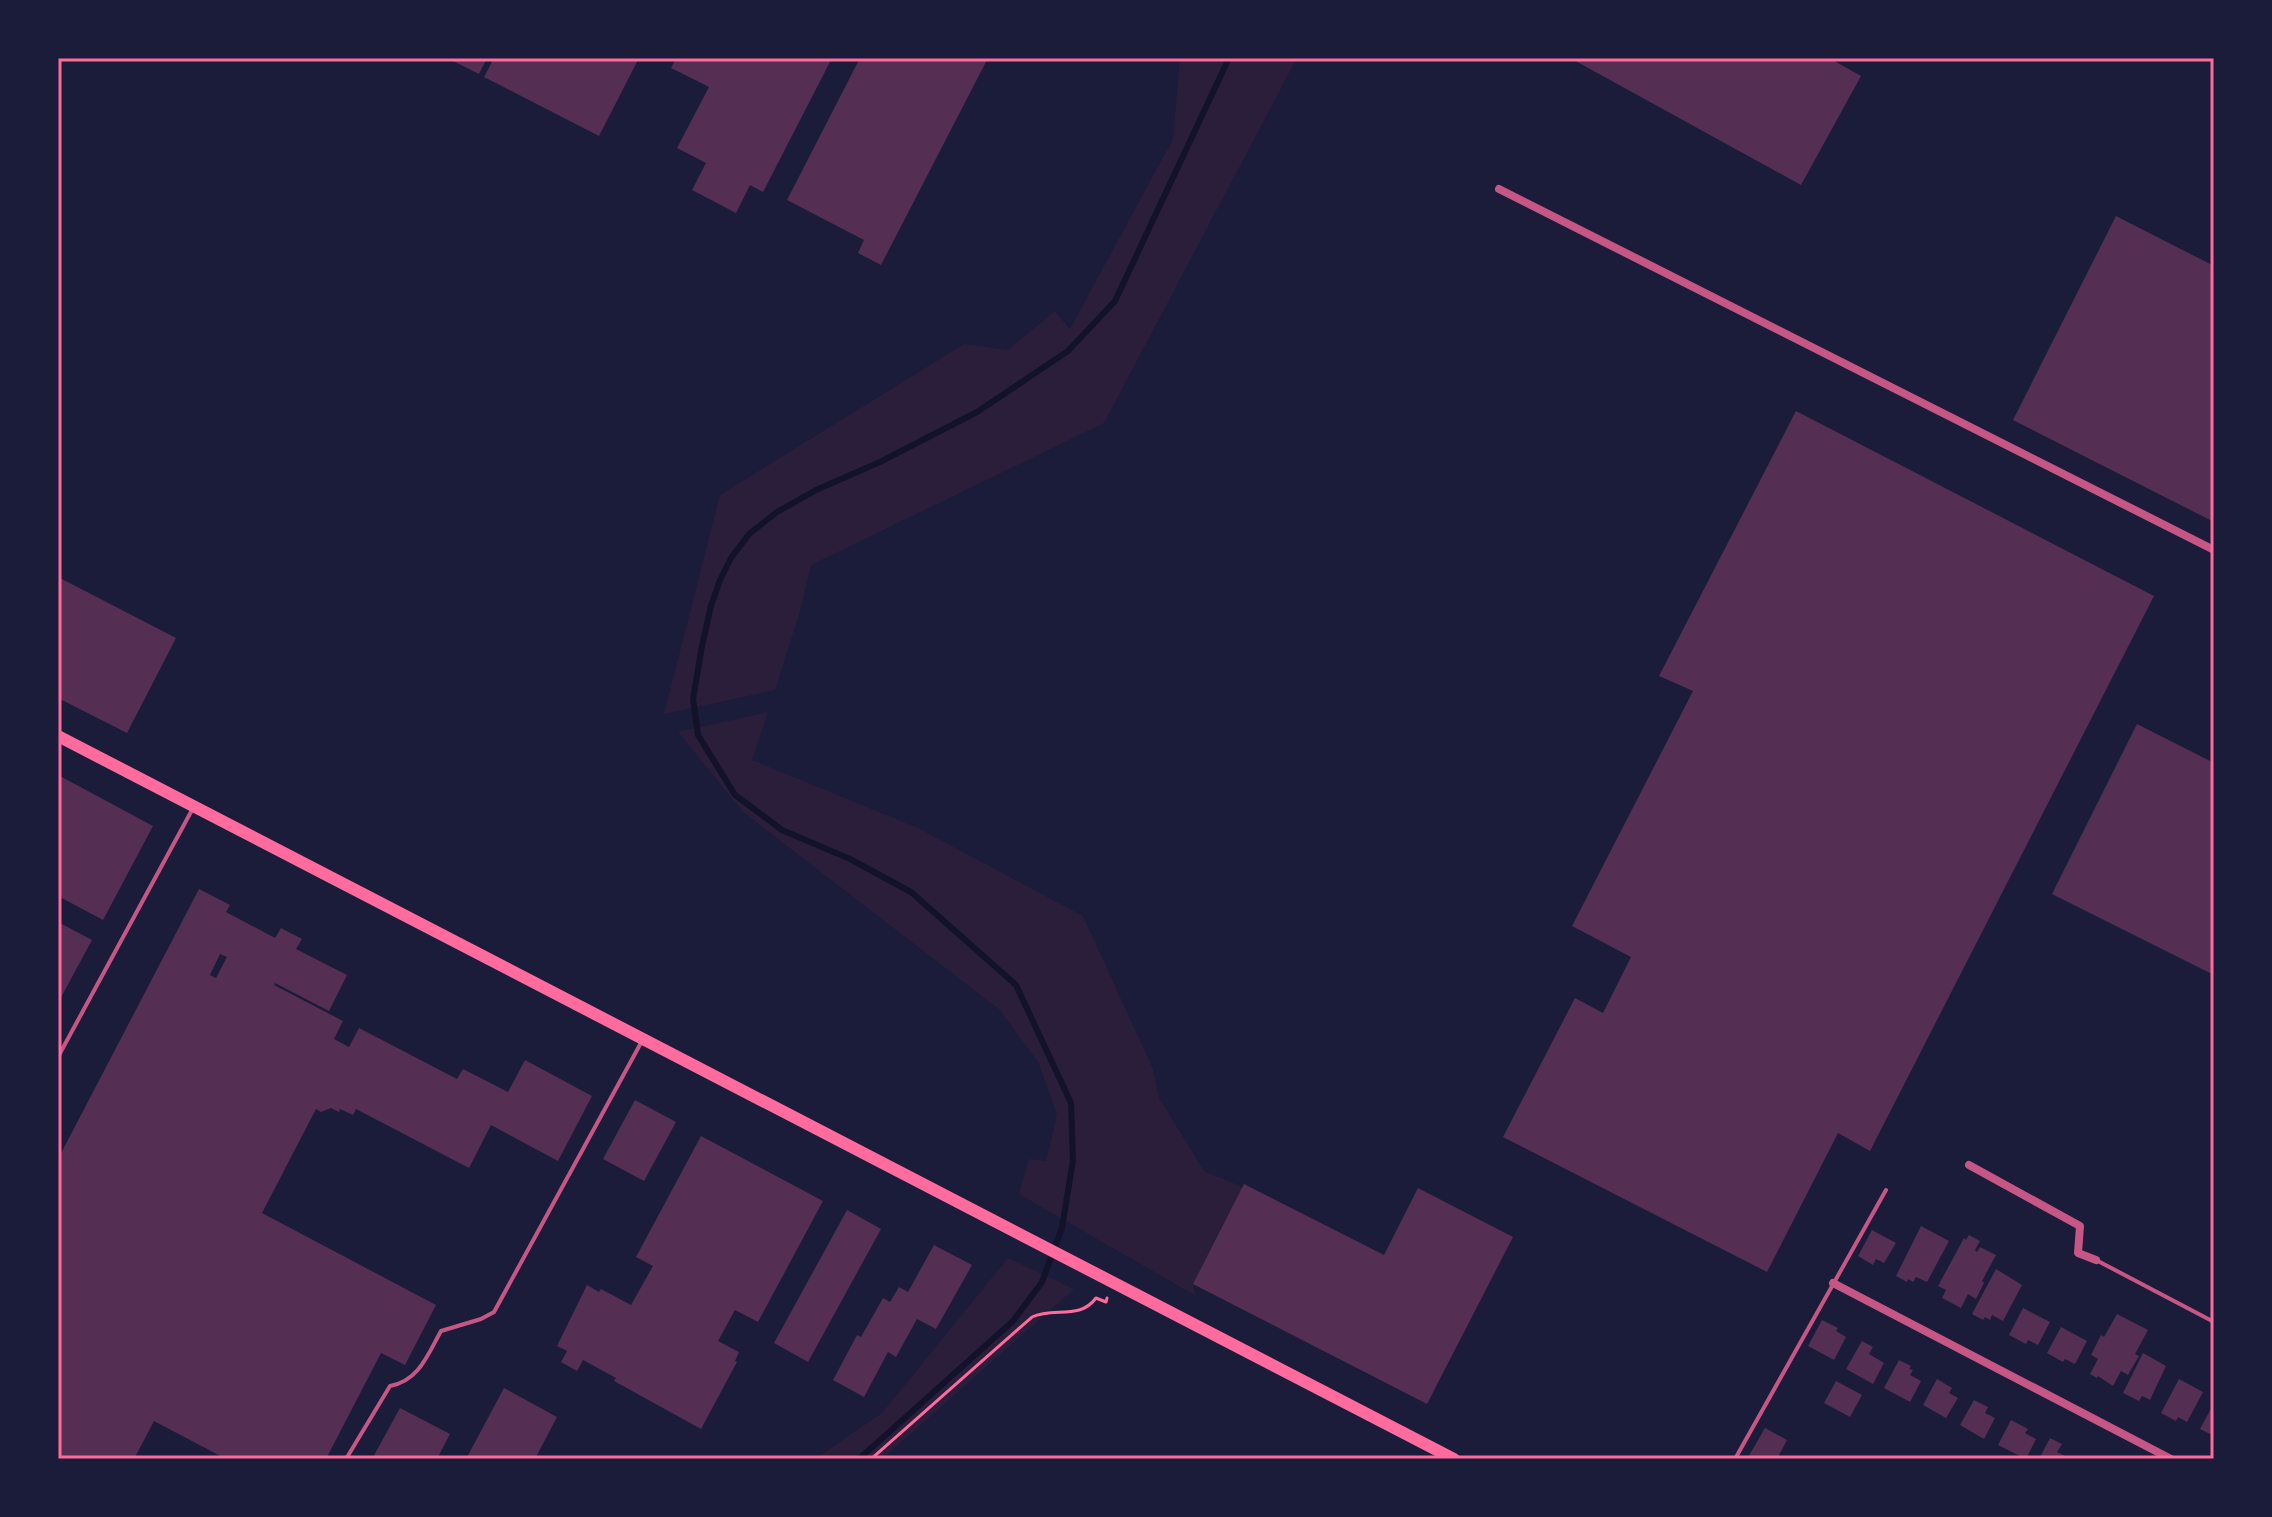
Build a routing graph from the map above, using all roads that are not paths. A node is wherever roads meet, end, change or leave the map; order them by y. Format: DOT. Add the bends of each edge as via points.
graph roads {
  1 [pos="1499,189"];
  2 [pos="2214,550"];
  3 [pos="58,736"];
  4 [pos="194,806"];
  5 [pos="643,1038"];
  6 [pos="58,1057"];
  7 [pos="1969,1165"];
  8 [pos="1886,1190"];
  9 [pos="2096,1260"];
  10 [pos="1833,1283"];
  11 [pos="2214,1322"];
  12 [pos="346,1459"];
  13 [pos="1454,1459"];
  14 [pos="1735,1459"];
  15 [pos="2171,1459"];
  1 -- 2 [label="street"];
  3 -- 4 [label="main road"];
  4 -- 5 [label="main road"];
  4 -- 6 [label="lane"];
  5 -- 12 [label="lane" via="494,1312 441,1331 414,1376 390,1386"];
  5 -- 13 [label="main road"];
  7 -- 9 [label="street" via="2080,1226 2078,1253"];
  8 -- 10 [label="lane"];
  9 -- 11 [label="lane"];
  10 -- 14 [label="lane"];
  10 -- 15 [label="street"];
}
